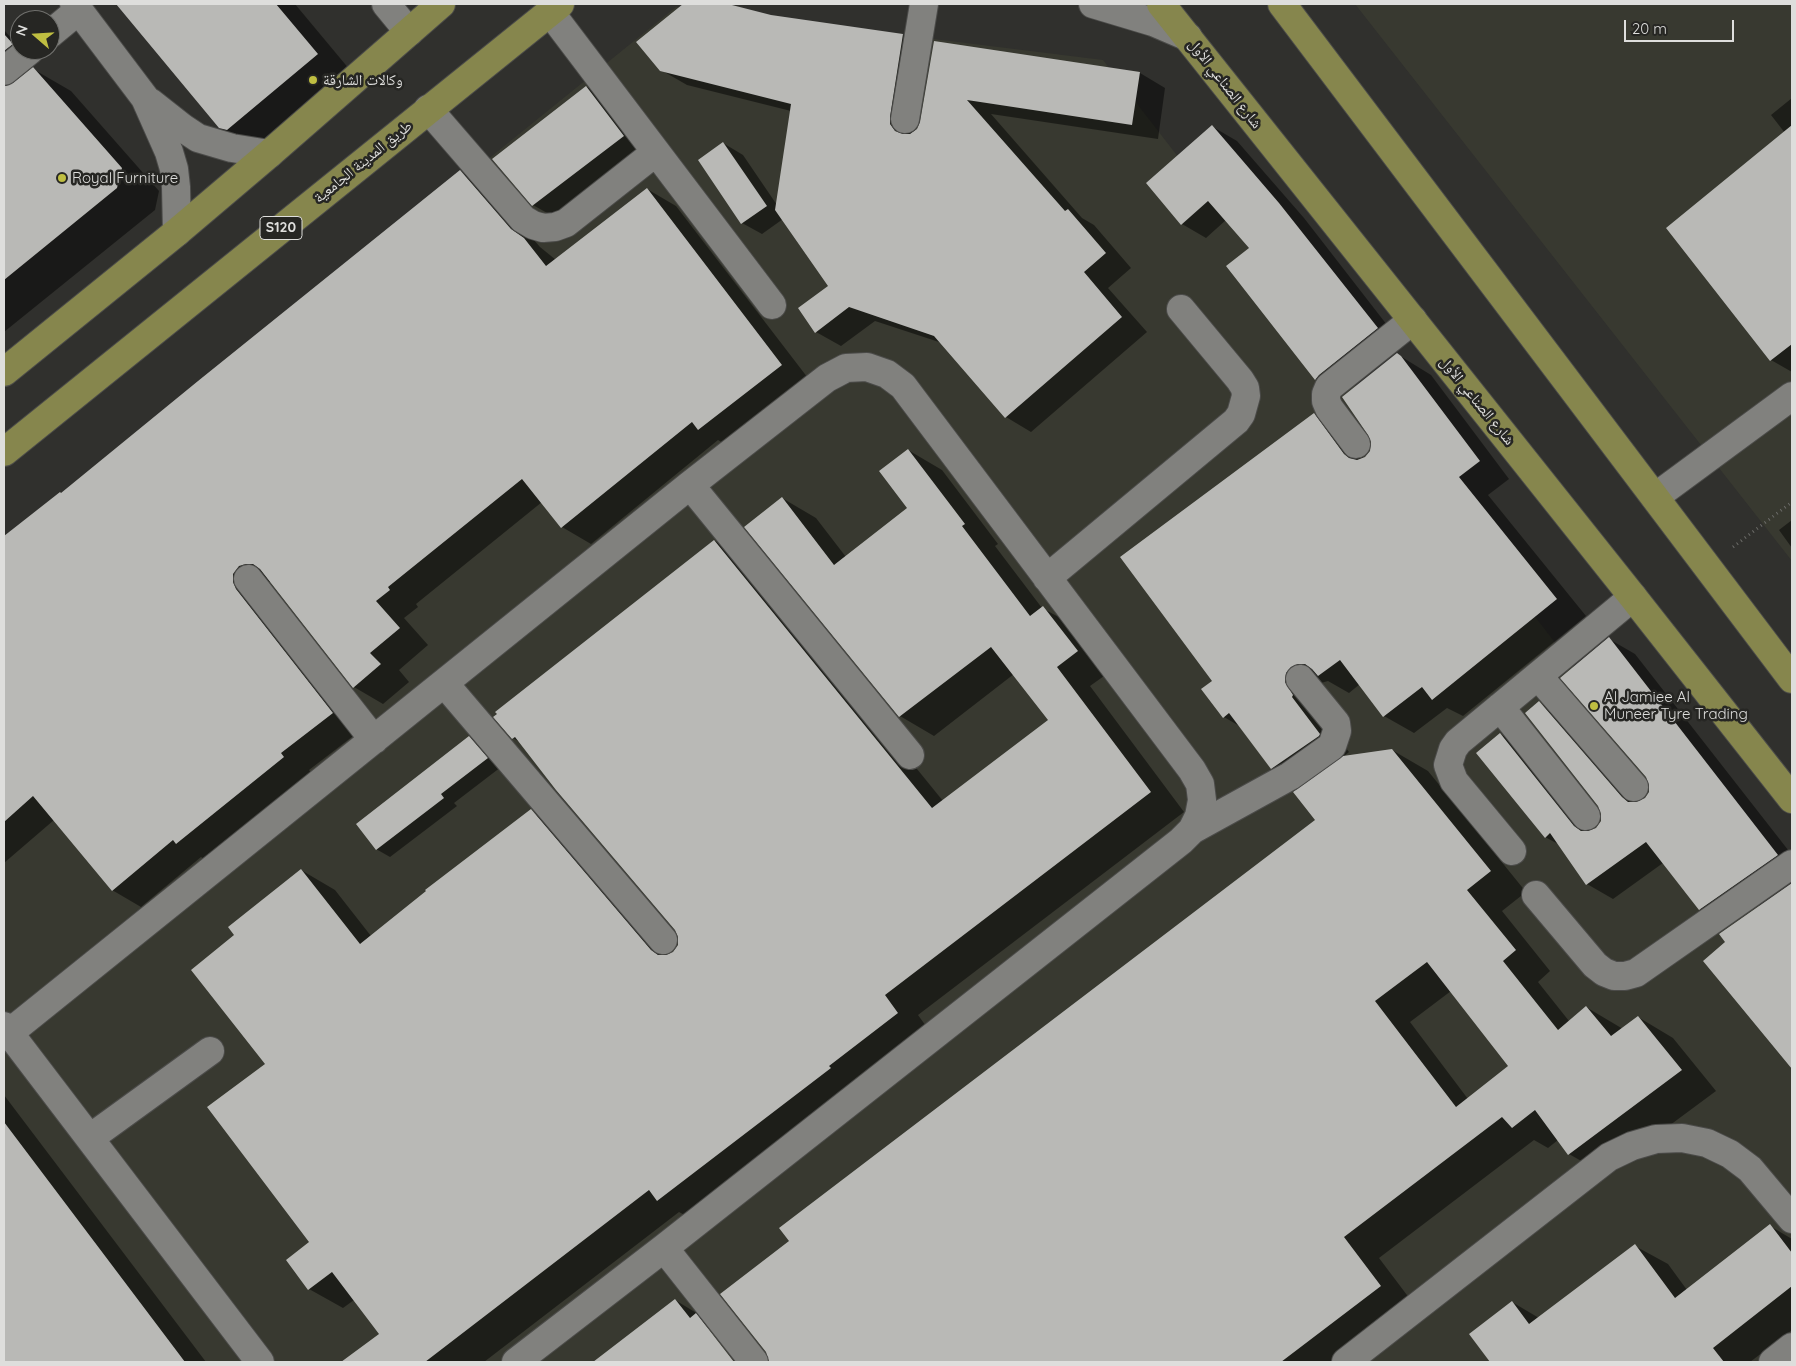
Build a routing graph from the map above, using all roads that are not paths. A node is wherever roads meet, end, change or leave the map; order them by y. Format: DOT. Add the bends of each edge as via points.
graph roads {
  1 [pos="386,4"];
  2 [pos="442,4"];
  3 [pos="924,4"];
  4 [pos="1093,4"];
  5 [pos="1161,4"];
  6 [pos="1282,4"];
  7 [pos="1296,4"];
  8 [pos="76,7"];
  9 [pos="555,8"];
  10 [pos="60,24"];
  11 [pos="410,32"];
  12 [pos="1188,37"];
  13 [pos="18,60"];
  14 [pos="1330,67"];
  15 [pos="4,71"];
  16 [pos="145,98"];
  17 [pos="428,110"];
  18 [pos="905,119"];
  19 [pos="656,152"];
  20 [pos="269,154"];
  21 [pos="177,232"];
  22 [pos="772,305"];
  23 [pos="1182,308"];
  24 [pos="1413,320"];
  25 [pos="4,372"];
  26 [pos="1792,396"];
  27 [pos="1356,444"];
  28 [pos="4,452"];
  29 [pos="690,485"];
  30 [pos="1655,497"];
  31 [pos="1047,578"];
  32 [pos="248,580"];
  33 [pos="1633,596"];
  34 [pos="1538,676"];
  35 [pos="1300,679"];
  36 [pos="1792,679"];
  37 [pos="444,683"];
  38 [pos="1500,707"];
  39 [pos="374,740"];
  40 [pos="910,755"];
  41 [pos="1634,787"];
  42 [pos="1792,800"];
  43 [pos="1586,816"];
  44 [pos="1192,830"];
  45 [pos="1512,851"];
  46 [pos="1792,864"];
  47 [pos="1536,894"];
  48 [pos="662,940"];
  49 [pos="6,1030"];
  50 [pos="210,1051"];
  51 [pos="90,1138"];
  52 [pos="1792,1219"];
  53 [pos="664,1248"];
  54 [pos="1792,1347"];
  55 [pos="260,1362"];
  56 [pos="516,1362"];
  57 [pos="754,1362"];
  58 [pos="1346,1362"];
  59 [pos="1773,1362"];
  1 -- 11 [label="street"];
  2 -- 11 [label="main road"];
  3 -- 18 [label="street"];
  4 -- 12 [label="street" via="1153,22"];
  5 -- 12 [label="main road, شارع الصناعي الأول"];
  6 -- 14 [label="main road"];
  7 -- 14 [label="main road"];
  8 -- 10 [label="street"];
  8 -- 16 [label="street"];
  9 -- 17 [label="main road, طريق المدينة الجامعية / S120"];
  9 -- 19 [label="street"];
  11 -- 20 [label="main road"];
  12 -- 24 [label="main road, شارع الصناعي الأول"];
  13 -- 15 [label="street"];
  14 -- 30 [label="main road"];
  16 -- 20 [label="street" via="198,138"];
  16 -- 21 [label="street" via="174,169"];
  17 -- 19 [label="street" via="523,218 543,228 566,223"];
  17 -- 28 [label="main road, طريق المدينة الجامعية / S120"];
  19 -- 22 [label="street"];
  20 -- 21 [label="main road"];
  21 -- 25 [label="main road"];
  23 -- 31 [label="street" via="1240,380 1246,396 1241,414"];
  24 -- 27 [label="street" via="1329,387 1326,394 1329,408"];
  24 -- 33 [label="main road, شارع الصناعي الأول"];
  26 -- 30 [label="street"];
  29 -- 31 [label="street" via="827,378 846,368 867,367 887,374 903,386"];
  29 -- 37 [label="street"];
  29 -- 40 [label="street"];
  30 -- 36 [label="main road"];
  31 -- 44 [label="street" via="1192,770 1200,784 1202,800"];
  32 -- 39 [label="street"];
  33 -- 34 [label="street"];
  33 -- 42 [label="main road, شارع الصناعي الأول"];
  34 -- 38 [label="street"];
  34 -- 41 [label="street"];
  35 -- 44 [label="street" via="1336,723 1336,739 1332,746 1290,776"];
  37 -- 39 [label="street"];
  37 -- 48 [label="street"];
  38 -- 43 [label="street"];
  38 -- 45 [label="street" via="1458,742 1448,765 1454,781"];
  39 -- 49 [label="street"];
  44 -- 53 [label="street"];
  46 -- 47 [label="street" via="1636,973 1626,976 1614,976 1595,965"];
  49 -- 51 [label="street"];
  50 -- 51 [label="street"];
  51 -- 55 [label="street"];
  52 -- 58 [label="street" via="1750,1169 1730,1154 1706,1143 1682,1138 1656,1139 1632,1146 1609,1157"];
  53 -- 56 [label="street"];
  53 -- 57 [label="street"];
  54 -- 59 [label="street"];
}
